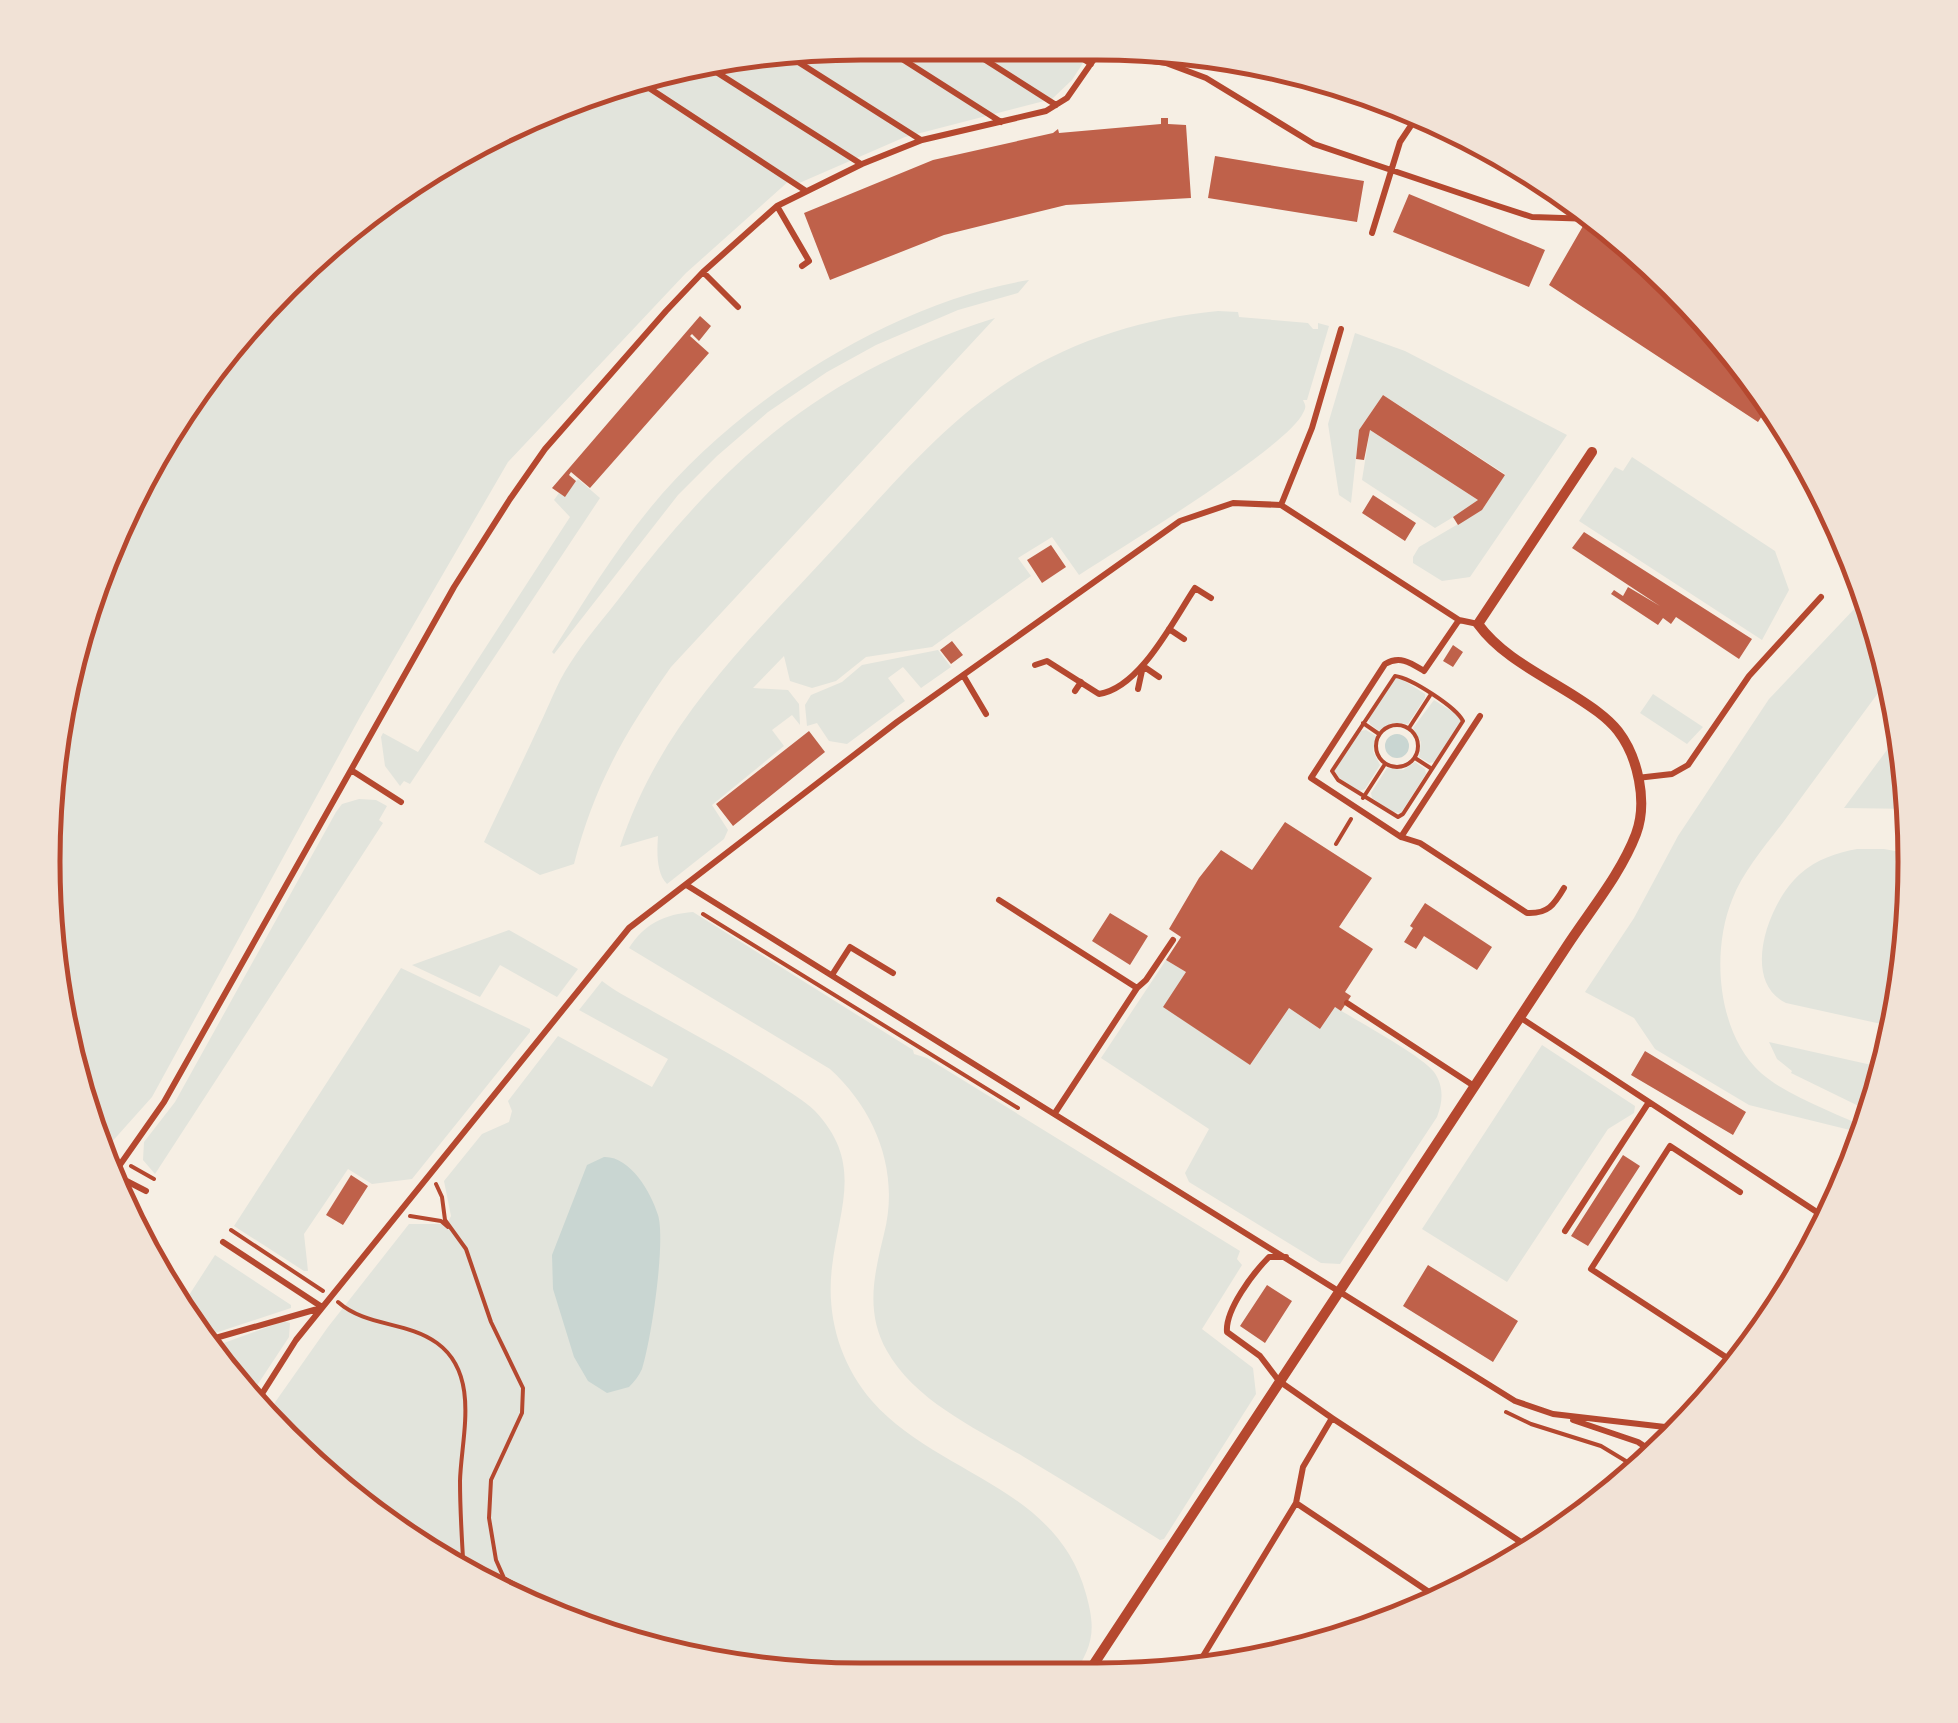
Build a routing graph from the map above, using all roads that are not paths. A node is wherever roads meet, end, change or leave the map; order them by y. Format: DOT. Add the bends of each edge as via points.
graph roads {
  1 [pos="904,60"];
  2 [pos="986,60"];
  3 [pos="1085,60"];
  4 [pos="1095,60"];
  5 [pos="800,63"];
  6 [pos="1161,63"];
  7 [pos="1092,64"];
  8 [pos="717,73"];
  9 [pos="650,88"];
  10 [pos="1056,106"];
  11 [pos="1002,123"];
  12 [pos="1411,125"];
  13 [pos="922,140"];
  14 [pos="862,164"];
  15 [pos="1391,167"];
  16 [pos="806,191"];
  17 [pos="776,206"];
  18 [pos="1574,219"];
  19 [pos="1372,233"];
  20 [pos="802,266"];
  21 [pos="702,272"];
  22 [pos="738,307"];
  23 [pos="1341,329"];
  24 [pos="1592,452"];
  25 [pos="1281,505"];
  26 [pos="1821,597"];
  27 [pos="1211,598"];
  28 [pos="1459,620"];
  29 [pos="1478,624"];
  30 [pos="1168,628"];
  31 [pos="1184,638"];
  32 [pos="1034,665"];
  33 [pos="1143,666"];
  34 [pos="963,675"];
  35 [pos="1159,677"];
  36 [pos="1081,682"];
  37 [pos="1138,689"];
  38 [pos="1076,692"];
  39 [pos="986,714"];
  40 [pos="1480,716"];
  41 [pos="351,770"];
  42 [pos="1637,778"];
  43 [pos="401,802"];
  44 [pos="1401,837"];
  45 [pos="688,886"];
  46 [pos="1564,888"];
  47 [pos="1000,900"];
  48 [pos="1173,940"];
  49 [pos="892,973"];
  50 [pos="832,976"];
  51 [pos="1137,988"];
  52 [pos="1347,1003"];
  53 [pos="1520,1017"];
  54 [pos="1474,1086"];
  55 [pos="1649,1102"];
  56 [pos="1055,1114"];
  57 [pos="120,1164"];
  58 [pos="128,1182"];
  59 [pos="146,1190"];
  60 [pos="1740,1192"];
  61 [pos="1817,1212"];
  62 [pos="1564,1231"];
  63 [pos="223,1242"];
  64 [pos="1288,1257"];
  65 [pos="1340,1290"];
  66 [pos="323,1308"];
  67 [pos="217,1337"];
  68 [pos="1725,1357"];
  69 [pos="1279,1380"];
  70 [pos="262,1393"];
  71 [pos="1552,1414"];
  72 [pos="1332,1418"];
  73 [pos="1664,1427"];
  74 [pos="1644,1446"];
  75 [pos="1296,1503"];
  76 [pos="1520,1542"];
  77 [pos="1427,1591"];
  78 [pos="1204,1656"];
  79 [pos="1094,1663"];
  1 -- 11 [label="lane"];
  2 -- 10 [label="lane"];
  3 -- 7 [label="lane"];
  4 -- 7 [label="lane"];
  5 -- 13 [label="lane"];
  6 -- 15 [label="lane" via="1206,78 1314,144"];
  7 -- 10 [label="lane"];
  8 -- 14 [label="lane"];
  9 -- 16 [label="lane"];
  10 -- 11 [label="lane"];
  11 -- 13 [label="lane"];
  12 -- 15 [label="lane"];
  13 -- 14 [label="lane"];
  14 -- 16 [label="lane"];
  15 -- 18 [label="lane" via="1532,216"];
  15 -- 19 [label="lane"];
  16 -- 17 [label="lane"];
  17 -- 20 [label="lane" via="809,261"];
  17 -- 21 [label="lane"];
  21 -- 22 [label="lane"];
  21 -- 41 [label="lane" via="533,465"];
  23 -- 25 [label="lane"];
  24 -- 29 [label="street"];
  25 -- 28 [label="lane"];
  25 -- 34 [label="lane" via="1233,503 1180,521"];
  26 -- 42 [label="lane" via="1749,676 1688,764 1672,774"];
  27 -- 30 [label="lane" via="1195,588"];
  28 -- 29 [label="lane"];
  28 -- 44 [label="lane" via="1424,671 1407,660 1385,664 1311,778"];
  29 -- 42 [label="street" via="1490,640 1616,728"];
  30 -- 31 [label="lane"];
  30 -- 33 [label="lane"];
  32 -- 36 [label="lane" via="1047,661"];
  33 -- 35 [label="lane"];
  33 -- 36 [label="lane" via="1112,692 1099,694"];
  33 -- 37 [label="lane"];
  34 -- 39 [label="lane"];
  34 -- 45 [label="lane"];
  36 -- 38 [label="lane"];
  40 -- 44 [label="lane"];
  41 -- 43 [label="lane"];
  41 -- 57 [label="lane" via="164,1102"];
  42 -- 53 [label="street" via="1641,813 1624,858"];
  44 -- 46 [label="lane" via="1526,913 1541,914"];
  45 -- 50 [label="lane"];
  45 -- 66 [label="lane" via="622,934"];
  47 -- 51 [label="lane"];
  48 -- 51 [label="lane"];
  49 -- 50 [label="lane" via="850,947"];
  50 -- 56 [label="lane"];
  51 -- 56 [label="lane"];
  52 -- 54 [label="lane"];
  53 -- 54 [label="street"];
  53 -- 55 [label="lane"];
  54 -- 65 [label="street"];
  55 -- 61 [label="lane"];
  55 -- 62 [label="lane"];
  56 -- 64 [label="lane"];
  58 -- 59 [label="lane"];
  60 -- 68 [label="lane" via="1670,1146 1591,1268"];
  63 -- 66 [label="lane"];
  64 -- 65 [label="lane"];
  64 -- 69 [label="lane" via="1269,1257 1261,1265 1226,1320 1232,1338 1260,1356"];
  65 -- 69 [label="street"];
  65 -- 71 [label="lane" via="1500,1392"];
  66 -- 67 [label="lane"];
  66 -- 70 [label="lane"];
  69 -- 72 [label="lane"];
  69 -- 79 [label="street"];
  71 -- 73 [label="lane"];
  71 -- 74 [label="lane"];
  72 -- 75 [label="lane" via="1303,1467"];
  72 -- 76 [label="lane"];
  75 -- 77 [label="lane"];
  75 -- 78 [label="lane"];
}
